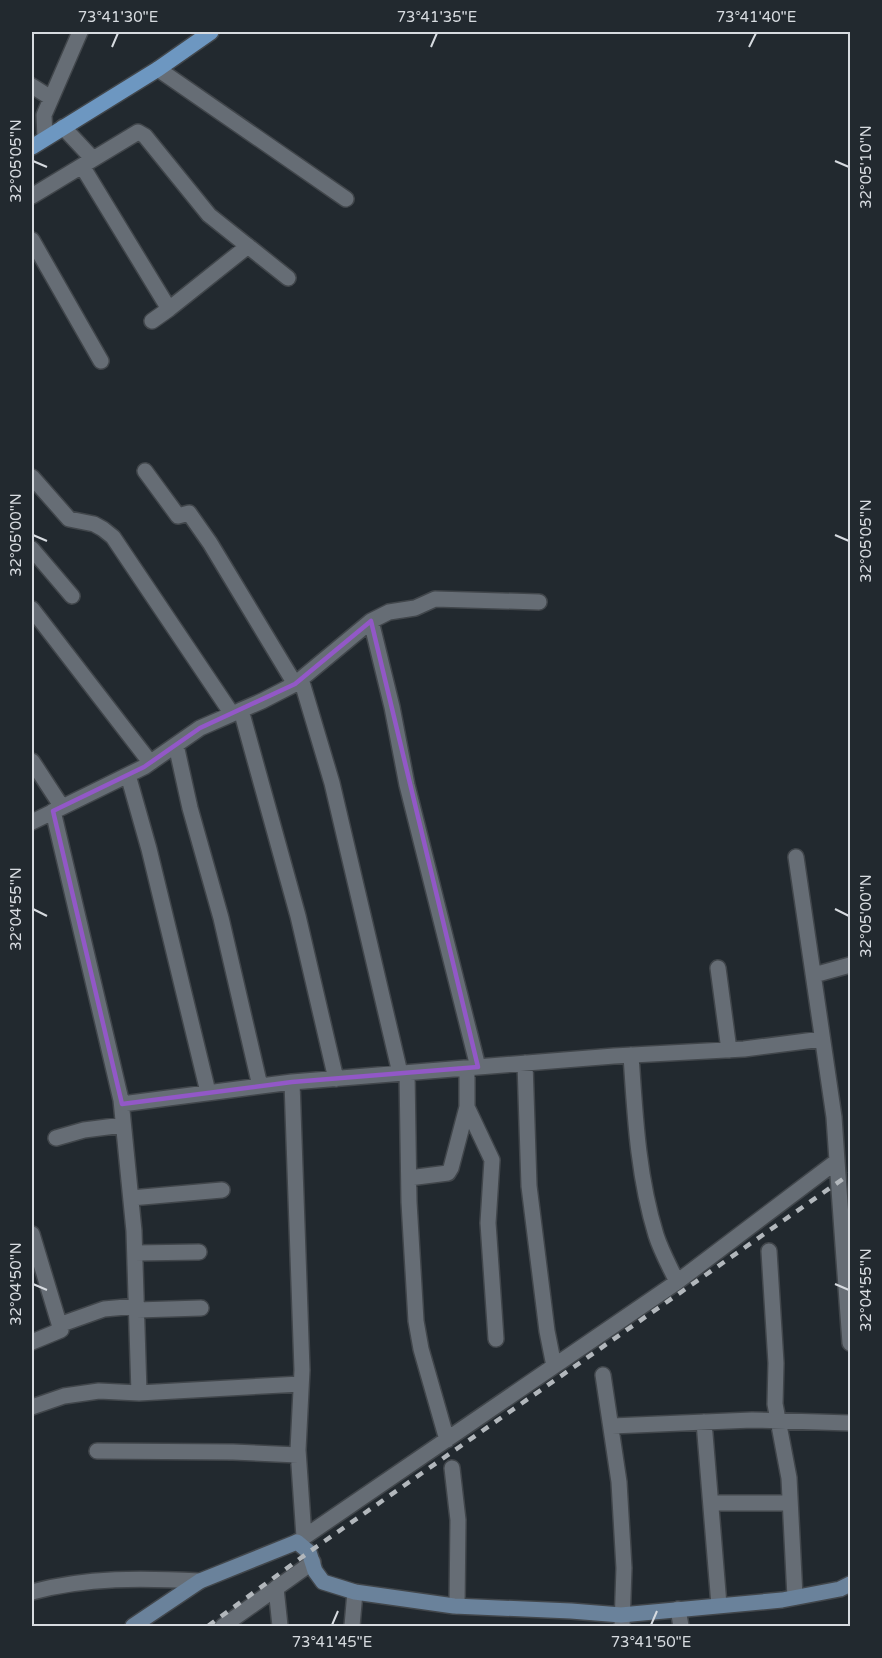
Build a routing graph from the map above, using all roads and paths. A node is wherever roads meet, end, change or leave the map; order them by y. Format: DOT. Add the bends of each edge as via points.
graph roads {
  1 [pos="80,32"];
  2 [pos="211,32"];
  3 [pos="158,69"];
  4 [pos="32,86"];
  5 [pos="51,99"];
  6 [pos="63,127"];
  7 [pos="45,138"];
  8 [pos="32,147"];
  9 [pos="87,163"];
  10 [pos="32,196"];
  11 [pos="346,199"];
  12 [pos="32,240"];
  13 [pos="248,246"];
  14 [pos="288,278"];
  15 [pos="169,309"];
  16 [pos="152,321"];
  17 [pos="101,361"];
  18 [pos="145,471"];
  19 [pos="34,487"];
  20 [pos="32,549"];
  21 [pos="72,596"];
  22 [pos="539,602"];
  23 [pos="32,609"];
  24 [pos="371,621"];
  25 [pos="298,681"];
  26 [pos="236,712"];
  27 [pos="176,745"];
  28 [pos="32,760"];
  29 [pos="150,762"];
  30 [pos="128,775"];
  31 [pos="58,809"];
  32 [pos="32,822"];
  33 [pos="796,857"];
  34 [pos="850,965"];
  35 [pos="718,968"];
  36 [pos="814,975"];
  37 [pos="822,1039"];
  38 [pos="729,1050"];
  39 [pos="631,1055"];
  40 [pos="525,1063"];
  41 [pos="473,1067"];
  42 [pos="403,1073"];
  43 [pos="336,1079"];
  44 [pos="292,1082"];
  45 [pos="260,1086"];
  46 [pos="208,1092"];
  47 [pos="122,1104"];
  48 [pos="467,1107"];
  49 [pos="123,1125"];
  50 [pos="56,1138"];
  51 [pos="842,1165"];
  52 [pos="409,1178"];
  53 [pos="222,1190"];
  54 [pos="131,1198"];
  55 [pos="32,1234"];
  56 [pos="847,1240"];
  57 [pos="769,1251"];
  58 [pos="199,1252"];
  59 [pos="135,1253"];
  60 [pos="677,1282"];
  61 [pos="137,1308"];
  62 [pos="201,1308"];
  63 [pos="59,1325"];
  64 [pos="496,1339"];
  65 [pos="32,1342"];
  66 [pos="850,1343"];
  67 [pos="554,1366"];
  68 [pos="603,1375"];
  69 [pos="301,1384"];
  70 [pos="139,1393"];
  71 [pos="32,1407"];
  72 [pos="778,1421"];
  73 [pos="704,1422"];
  74 [pos="850,1424"];
  75 [pos="612,1426"];
  76 [pos="447,1440"];
  77 [pos="97,1451"];
  78 [pos="298,1455"];
  79 [pos="452,1468"];
  80 [pos="711,1503"];
  81 [pos="790,1503"];
  82 [pos="301,1540"];
  83 [pos="313,1562"];
  84 [pos="200,1581"];
  85 [pos="850,1584"];
  86 [pos="276,1588"];
  87 [pos="32,1592"];
  88 [pos="355,1592"];
  89 [pos="795,1597"];
  90 [pos="719,1605"];
  91 [pos="457,1606"];
  92 [pos="678,1609"];
  93 [pos="622,1621"];
  94 [pos="133,1626"];
  95 [pos="223,1626"];
  96 [pos="280,1626"];
  97 [pos="352,1626"];
  98 [pos="681,1626"];
  1 -- 5 [label="street"];
  2 -- 3 [label="main road"];
  3 -- 6 [label="main road"];
  3 -- 11 [label="street"];
  4 -- 5 [label="street"];
  5 -- 7 [label="street" via="44,115"];
  6 -- 7 [label="main road"];
  6 -- 9 [label="street"];
  7 -- 8 [label="main road"];
  9 -- 10 [label="street"];
  9 -- 13 [label="street" via="138,132 208,215"];
  9 -- 15 [label="street"];
  12 -- 17 [label="street"];
  13 -- 14 [label="street"];
  13 -- 15 [label="street"];
  15 -- 16 [label="street"];
  18 -- 25 [label="street" via="178,516 189,513"];
  19 -- 26 [label="street" via="69,519 94,524 113,537"];
  20 -- 21 [label="street"];
  22 -- 24 [label="street" via="435,599"];
  23 -- 29 [label="street"];
  24 -- 25 [label="street"];
  24 -- 41 [label="street"];
  25 -- 26 [label="street"];
  25 -- 42 [label="street" via="332,783"];
  26 -- 27 [label="street" via="200,728"];
  26 -- 43 [label="street" via="298,916"];
  27 -- 29 [label="street"];
  27 -- 45 [label="street"];
  28 -- 31 [label="street"];
  29 -- 30 [label="street"];
  30 -- 31 [label="street"];
  30 -- 46 [label="street"];
  31 -- 32 [label="street"];
  31 -- 47 [label="street"];
  33 -- 36 [label="street"];
  34 -- 36 [label="street"];
  35 -- 38 [label="street"];
  36 -- 37 [label="street"];
  37 -- 38 [label="street"];
  37 -- 51 [label="street"];
  38 -- 39 [label="street"];
  39 -- 40 [label="street"];
  39 -- 60 [label="street" via="643,1183 657,1237"];
  40 -- 41 [label="street"];
  40 -- 67 [label="street" via="529,1186"];
  41 -- 42 [label="street"];
  41 -- 48 [label="street"];
  42 -- 43 [label="street"];
  42 -- 52 [label="street"];
  43 -- 44 [label="street"];
  44 -- 45 [label="street"];
  44 -- 69 [label="street"];
  45 -- 46 [label="street"];
  46 -- 47 [label="street"];
  47 -- 49 [label="street"];
  48 -- 52 [label="street" via="448,1173"];
  48 -- 64 [label="street" via="492,1160 488,1223"];
  49 -- 50 [label="street"];
  49 -- 54 [label="street"];
  51 -- 56 [label="street"];
  51 -- 60 [label="street"];
  52 -- 76 [label="street" via="416,1322"];
  53 -- 54 [label="street"];
  54 -- 59 [label="street"];
  55 -- 63 [label="street"];
  56 -- 66 [label="street"];
  57 -- 72 [label="street"];
  58 -- 59 [label="street"];
  59 -- 61 [label="street"];
  60 -- 67 [label="street"];
  61 -- 62 [label="street"];
  61 -- 63 [label="street" via="104,1309"];
  61 -- 70 [label="street"];
  63 -- 65 [label="street" via="61,1330"];
  67 -- 76 [label="street"];
  68 -- 75 [label="street"];
  69 -- 70 [label="street"];
  69 -- 78 [label="street"];
  70 -- 71 [label="street" via="76,1394"];
  72 -- 73 [label="street"];
  72 -- 74 [label="street"];
  72 -- 81 [label="street"];
  73 -- 75 [label="street"];
  73 -- 80 [label="street"];
  75 -- 93 [label="street" via="624,1568"];
  76 -- 82 [label="street"];
  77 -- 78 [label="street"];
  78 -- 82 [label="street"];
  79 -- 91 [label="street" via="458,1520"];
  80 -- 81 [label="street"];
  80 -- 90 [label="street"];
  81 -- 89 [label="street"];
  82 -- 83 [label="street"];
  82 -- 84 [label="street"];
  83 -- 86 [label="street"];
  83 -- 88 [label="street" via="323,1582"];
  84 -- 87 [label="street" via="70,1582"];
  84 -- 94 [label="street"];
  85 -- 89 [label="street"];
  86 -- 95 [label="street"];
  86 -- 96 [label="street"];
  88 -- 91 [label="street"];
  88 -- 97 [label="street"];
  89 -- 90 [label="street"];
  90 -- 92 [label="street"];
  91 -- 93 [label="street" via="571,1611"];
  92 -- 93 [label="street"];
  92 -- 98 [label="street"];
}
